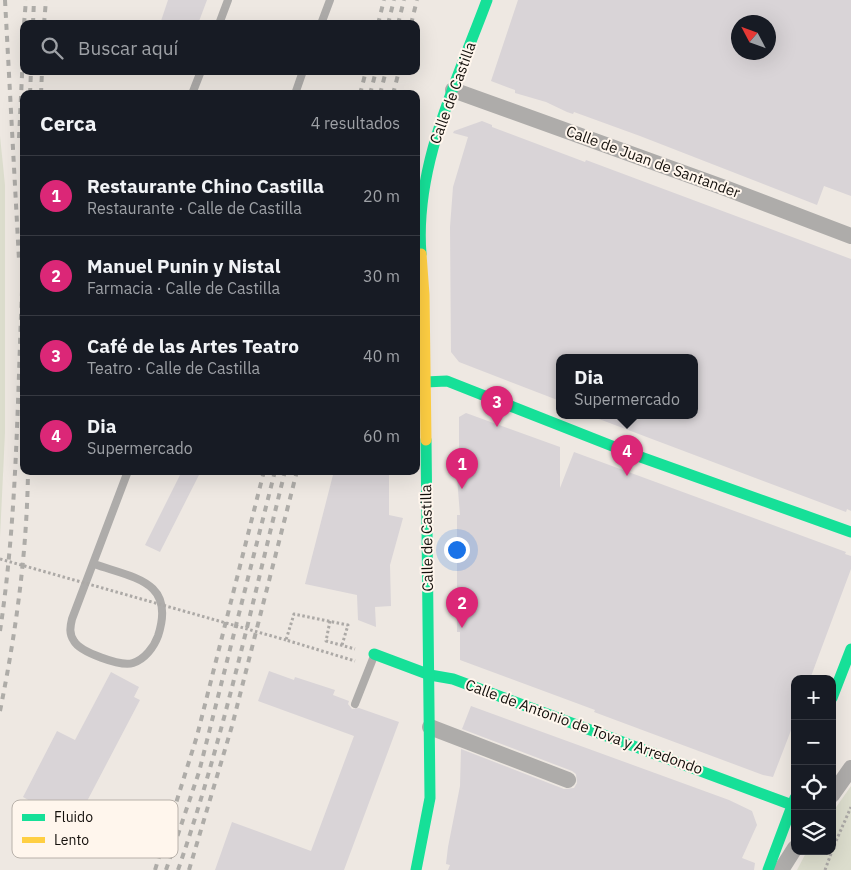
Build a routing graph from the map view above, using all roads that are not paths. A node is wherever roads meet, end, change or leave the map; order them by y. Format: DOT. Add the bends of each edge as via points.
graph roads {
  1 [pos="228,0"];
  2 [pos="330,0"];
  3 [pos="487,0"];
  4 [pos="220,20"];
  5 [pos="322,20"];
  6 [pos="199,75"];
  7 [pos="302,75"];
  8 [pos="194,90"];
  9 [pos="297,90"];
  10 [pos="454,90"];
  11 [pos="420,221"];
  12 [pos="851,236"];
  13 [pos="420,241"];
  14 [pos="425,382"];
  15 [pos="127,475"];
  16 [pos="851,532"];
  17 [pos="94,564"];
  18 [pos="851,649"];
  19 [pos="374,654"];
  20 [pos="430,675"];
  21 [pos="836,688"];
  22 [pos="355,704"];
  23 [pos="430,727"];
  24 [pos="851,768"];
  25 [pos="568,780"];
  26 [pos="836,789"];
  27 [pos="791,800"];
  28 [pos="791,809"];
  29 [pos="791,854"];
  30 [pos="416,870"];
  31 [pos="768,870"];
  32 [pos="781,870"];
  1 -- 4 [label="lane"];
  2 -- 5 [label="lane"];
  3 -- 10 [label="main road, Calle de Castilla"];
  6 -- 8 [label="lane"];
  7 -- 9 [label="lane"];
  10 -- 11 [label="main road, Calle de Castilla" via="431,152"];
  10 -- 12 [label="street, Calle de Juan de Santander"];
  13 -- 14 [label="main road, Calle de Castilla"];
  14 -- 16 [label="main road" via="447,381 635,455"];
  14 -- 20 [label="main road, Calle de Castilla"];
  15 -- 17 [label="lane"];
  17 -- 17 [label="lane" via="72,619 72,637 85,651 120,664 133,663 145,656 155,643 163,616 161,602 153,588 144,582"];
  18 -- 21 [label="main road"];
  19 -- 20 [label="main road, Calle de Antonio de Tova y Arredondo"];
  19 -- 22 [label="lane"];
  20 -- 23 [label="main road, Calle de Castilla"];
  20 -- 27 [label="main road, Calle de Antonio de Tova y Arredondo" via="462,682"];
  23 -- 25 [label="street"];
  23 -- 30 [label="main road, Calle de Castilla" via="430,798"];
  24 -- 26 [label="street"];
  28 -- 31 [label="main road"];
  29 -- 32 [label="street"];
}
